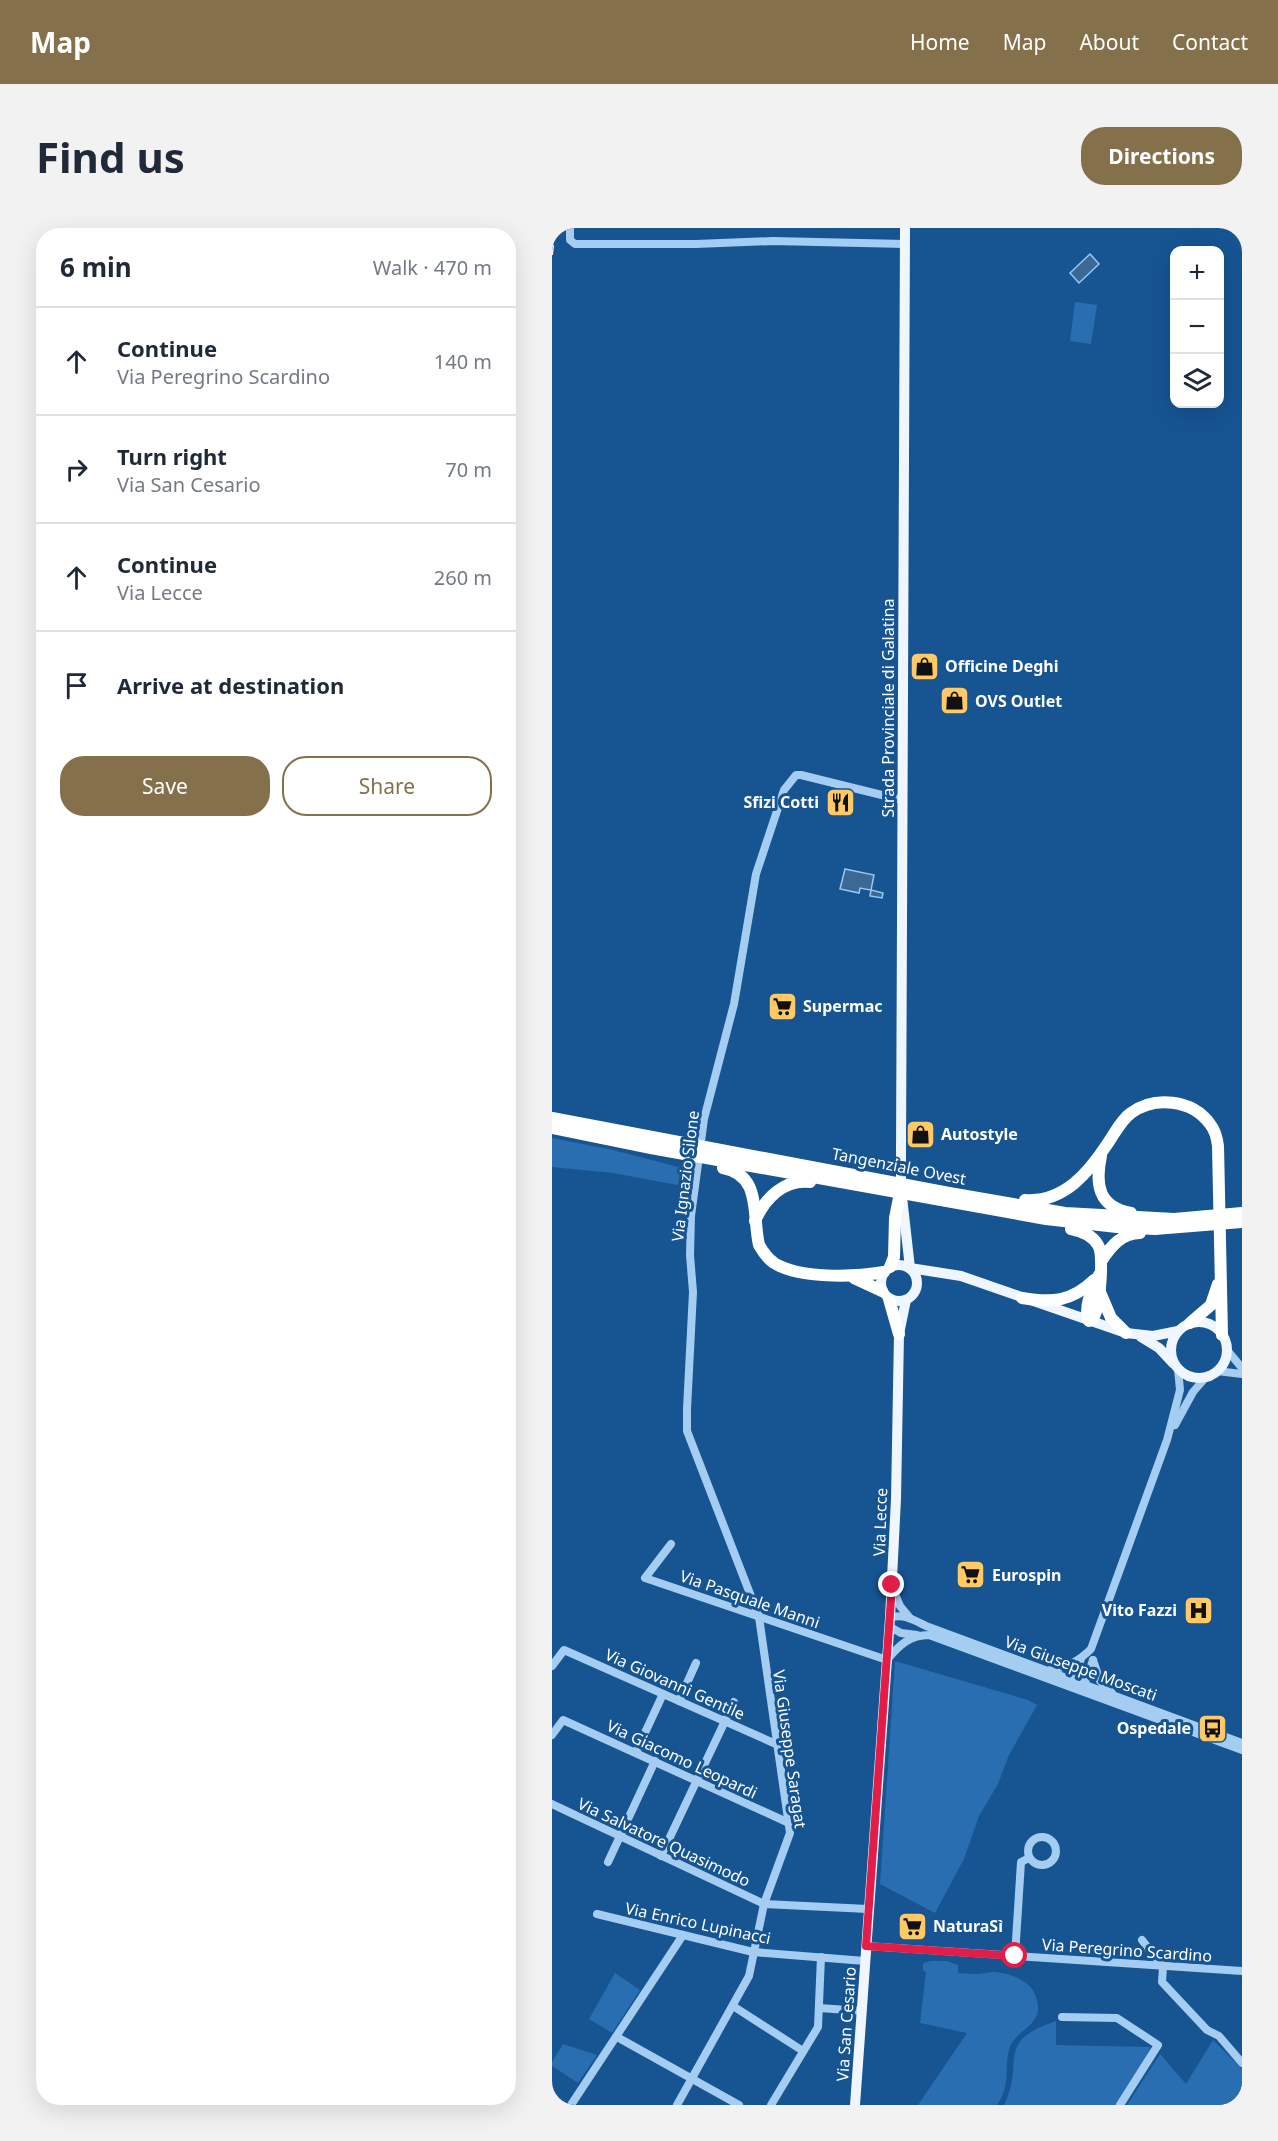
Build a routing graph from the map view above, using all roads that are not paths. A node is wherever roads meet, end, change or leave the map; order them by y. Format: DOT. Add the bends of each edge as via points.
graph roads {
  1 [pos="570,228"];
  2 [pos="905,228"];
  3 [pos="905,244"];
  4 [pos="902,800"];
  5 [pos="552,1118"];
  6 [pos="552,1128"];
  7 [pos="1102,1152"];
  8 [pos="689,1153"];
  9 [pos="710,1157"];
  10 [pos="866,1183"];
  11 [pos="901,1188"];
  12 [pos="949,1193"];
  13 [pos="928,1194"];
  14 [pos="965,1206"];
  15 [pos="1242,1213"];
  16 [pos="755,1222"];
  17 [pos="1178,1222"];
  18 [pos="1242,1222"];
  19 [pos="895,1228"];
  20 [pos="907,1244"];
  21 [pos="1102,1260"];
  22 [pos="910,1268"];
  23 [pos="887,1270"];
  24 [pos="1220,1271"];
  25 [pos="848,1275"];
  26 [pos="1099,1275"];
  27 [pos="962,1276"];
  28 [pos="917,1286"];
  29 [pos="1099,1289"];
  30 [pos="886,1295"];
  31 [pos="1022,1298"];
  32 [pos="906,1300"];
  33 [pos="1089,1320"];
  34 [pos="1191,1323"];
  35 [pos="1178,1331"];
  36 [pos="899,1334"];
  37 [pos="1132,1334"];
  38 [pos="1222,1335"];
  39 [pos="1227,1350"];
  40 [pos="1176,1366"];
  41 [pos="1242,1368"];
  42 [pos="1217,1371"];
  43 [pos="1242,1374"];
  44 [pos="1206,1377"];
  45 [pos="1167,1440"];
  46 [pos="671,1544"];
  47 [pos="892,1585"];
  48 [pos="759,1617"];
  49 [pos="910,1618"];
  50 [pos="890,1623"];
  51 [pos="919,1635"];
  52 [pos="1091,1649"];
  53 [pos="1081,1659"];
  54 [pos="887,1660"];
  55 [pos="1093,1660"];
  56 [pos="696,1663"];
  57 [pos="552,1666"];
  58 [pos="1047,1671"];
  59 [pos="1079,1684"];
  60 [pos="663,1694"];
  61 [pos="1114,1695"];
  62 [pos="679,1701"];
  63 [pos="734,1702"];
  64 [pos="724,1721"];
  65 [pos="552,1736"];
  66 [pos="1242,1743"];
  67 [pos="776,1744"];
  68 [pos="1242,1750"];
  69 [pos="636,1752"];
  70 [pos="655,1761"];
  71 [pos="698,1781"];
  72 [pos="552,1804"];
  73 [pos="789,1823"];
  74 [pos="621,1836"];
  75 [pos="661,1856"];
  76 [pos="1029,1857"];
  77 [pos="608,1862"];
  78 [pos="871,1873"];
  79 [pos="764,1904"];
  80 [pos="868,1909"];
  81 [pos="597,1914"];
  82 [pos="683,1935"];
  83 [pos="1142,1940"];
  84 [pos="866,1946"];
  85 [pos="753,1952"];
  86 [pos="1015,1956"];
  87 [pos="821,1957"];
  88 [pos="865,1961"];
  89 [pos="1162,1966"];
  90 [pos="1242,1971"];
  91 [pos="733,2006"];
  92 [pos="819,2008"];
  93 [pos="862,2011"];
  94 [pos="1062,2017"];
  95 [pos="617,2037"];
  96 [pos="803,2051"];
  97 [pos="1242,2063"];
  98 [pos="691,2079"];
  99 [pos="572,2105"];
  100 [pos="677,2105"];
  101 [pos="739,2105"];
  102 [pos="771,2105"];
  103 [pos="855,2105"];
  104 [pos="1120,2105"];
  1 -- 3 [label="street" via="570,240 575,243"];
  2 -- 3 [label="main road, Strada Provinciale di Galatina"];
  3 -- 4 [label="main road, Strada Provinciale di Galatina"];
  4 -- 11 [label="main road, Strada Provinciale di Galatina"];
  4 -- 48 [label="street, Via Ignazio Silone" via="801,775 796,775 784,790 756,874 734,1004 704,1119 691,1216 693,1292 687,1431"];
  5 -- 8 [label="highway, Tangenziale Ovest"];
  6 -- 8 [label="highway" via="651,1148 656,1154"];
  7 -- 12 [label="highway" via="1075,1183 1049,1198 1028,1201"];
  7 -- 17 [label="highway" via="1097,1180 1109,1202 1122,1211 1169,1216"];
  7 -- 24 [label="highway" via="1124,1119 1152,1103 1184,1105 1210,1124 1218,1146"];
  8 -- 9 [label="highway, Tangenziale Ovest"];
  8 -- 9 [label="highway"];
  9 -- 10 [label="highway, Tangenziale Ovest"];
  9 -- 16 [label="highway" via="745,1177 752,1193"];
  10 -- 13 [label="highway, Tangenziale Ovest"];
  10 -- 16 [label="highway" via="854,1188 804,1181 786,1185 764,1204"];
  11 -- 19 [label="highway"];
  11 -- 20 [label="main road, Strada Provinciale di Galatina"];
  12 -- 13 [label="highway, Tangenziale Ovest"];
  12 -- 17 [label="highway, Tangenziale Ovest" via="1065,1213"];
  13 -- 14 [label="highway, Tangenziale Ovest"];
  14 -- 17 [label="highway, Tangenziale Ovest" via="1117,1227"];
  14 -- 21 [label="highway" via="1082,1230 1098,1244"];
  15 -- 17 [label="highway, Tangenziale Ovest"];
  16 -- 25 [label="highway" via="759,1245 774,1263 805,1272"];
  17 -- 18 [label="highway, Tangenziale Ovest"];
  17 -- 21 [label="highway" via="1174,1232 1126,1236"];
  19 -- 20 [label="street" via="900,1229"];
  19 -- 23 [label="highway" via="894,1257"];
  20 -- 22 [label="main road, Strada Provinciale di Galatina"];
  21 -- 26 [label="highway"];
  22 -- 23 [label="main road" via="900,1265"];
  22 -- 27 [label="main road"];
  22 -- 28 [label="main road"];
  23 -- 25 [label="highway"];
  23 -- 30 [label="main road" via="881,1280"];
  24 -- 34 [label="highway" via="1211,1305"];
  24 -- 38 [label="highway"];
  25 -- 30 [label="highway"];
  26 -- 29 [label="highway"];
  26 -- 31 [label="highway" via="1085,1289 1064,1299"];
  26 -- 33 [label="highway" via="1092,1289"];
  27 -- 28 [label="main road" via="938,1275"];
  27 -- 31 [label="main road"];
  28 -- 32 [label="main road"];
  29 -- 33 [label="highway" via="1096,1313"];
  29 -- 37 [label="highway" via="1111,1318"];
  30 -- 32 [label="main road"];
  30 -- 36 [label="highway"];
  31 -- 33 [label="main road"];
  32 -- 36 [label="main road, Via Lecce"];
  33 -- 37 [label="main road"];
  34 -- 35 [label="main road"];
  34 -- 38 [label="main road" via="1212,1325"];
  35 -- 37 [label="main road" via="1154,1336"];
  35 -- 40 [label="main road" via="1170,1350"];
  36 -- 47 [label="main road, Via Lecce"];
  37 -- 40 [label="main road" via="1160,1348"];
  38 -- 39 [label="main road"];
  39 -- 41 [label="street"];
  39 -- 42 [label="main road"];
  40 -- 44 [label="main road" via="1191,1377"];
  40 -- 45 [label="street" via="1180,1390"];
  42 -- 43 [label="street"];
  42 -- 44 [label="main road"];
  44 -- 45 [label="street" via="1193,1392"];
  45 -- 52 [label="street"];
  46 -- 48 [label="street, Via Pasquale Manni" via="645,1578"];
  47 -- 49 [label="street" via="900,1606"];
  47 -- 50 [label="main road, Via Lecce"];
  48 -- 54 [label="street, Via Pasquale Manni"];
  48 -- 67 [label="street, Via Giuseppe Saragat"];
  49 -- 50 [label="street, Via Giuseppe Moscati" via="897,1616"];
  49 -- 58 [label="street, Via Giuseppe Moscati"];
  50 -- 51 [label="street, Via Giuseppe Moscati" via="901,1633"];
  50 -- 54 [label="main road, Via Lecce"];
  51 -- 54 [label="street" via="905,1641"];
  51 -- 59 [label="street, Via Giuseppe Moscati"];
  52 -- 53 [label="street"];
  52 -- 55 [label="street"];
  53 -- 58 [label="street"];
  53 -- 59 [label="street" via="1075,1676"];
  54 -- 78 [label="main road, Via Lecce"];
  55 -- 59 [label="street" via="1090,1672"];
  55 -- 61 [label="street" via="1100,1681"];
  56 -- 62 [label="street"];
  57 -- 60 [label="street, Via Giovanni Gentile" via="564,1650"];
  58 -- 59 [label="street, Via Giuseppe Moscati"];
  59 -- 61 [label="street, Via Giuseppe Moscati"];
  59 -- 68 [label="street, Via Giuseppe Moscati"];
  60 -- 62 [label="street, Via Giovanni Gentile"];
  60 -- 69 [label="street"];
  61 -- 66 [label="street, Via Giuseppe Moscati"];
  62 -- 64 [label="street, Via Giovanni Gentile"];
  63 -- 64 [label="street"];
  64 -- 67 [label="street, Via Giovanni Gentile"];
  64 -- 71 [label="street"];
  65 -- 69 [label="street, Via Giacomo Leopardi" via="563,1720"];
  67 -- 73 [label="street, Via Giuseppe Saragat"];
  69 -- 70 [label="street, Via Giacomo Leopardi"];
  70 -- 71 [label="street, Via Giacomo Leopardi"];
  70 -- 74 [label="street"];
  71 -- 73 [label="street, Via Giacomo Leopardi"];
  71 -- 75 [label="street"];
  72 -- 74 [label="street, Via Salvatore Quasimodo"];
  73 -- 79 [label="street, Via Giuseppe Saragat" via="790,1833"];
  74 -- 75 [label="street, Via Salvatore Quasimodo"];
  74 -- 77 [label="street"];
  75 -- 79 [label="street, Via Salvatore Quasimodo"];
  76 -- 86 [label="street" via="1021,1862"];
  78 -- 80 [label="main road, Via San Cesario"];
  79 -- 80 [label="street"];
  79 -- 85 [label="street, Via Giuseppe Saragat"];
  80 -- 84 [label="main road, Via San Cesario"];
  81 -- 82 [label="street, Via Enrico Lupinacci"];
  82 -- 85 [label="street, Via Enrico Lupinacci"];
  82 -- 95 [label="street"];
  83 -- 89 [label="street"];
  84 -- 86 [label="street, Via Peregrino Scardino"];
  84 -- 88 [label="main road, Via San Cesario"];
  85 -- 87 [label="street, Via Enrico Lupinacci"];
  85 -- 91 [label="street, Via Giuseppe Saragat" via="749,1976"];
  86 -- 89 [label="street, Via Peregrino Scardino"];
  87 -- 88 [label="street, Via Enrico Lupinacci"];
  87 -- 92 [label="street"];
  88 -- 93 [label="main road, Via San Cesario"];
  89 -- 90 [label="street, Via Peregrino Scardino"];
  89 -- 97 [label="street" via="1162,1982"];
  91 -- 96 [label="street"];
  91 -- 98 [label="street, Via Giuseppe Saragat"];
  92 -- 93 [label="street"];
  92 -- 96 [label="street" via="818,2027"];
  93 -- 103 [label="main road, Via San Cesario"];
  94 -- 104 [label="street" via="1117,2018 1158,2045"];
  95 -- 98 [label="street"];
  95 -- 99 [label="street"];
  96 -- 102 [label="street"];
  98 -- 100 [label="street, Via Giuseppe Saragat"];
  98 -- 101 [label="street"];
}
